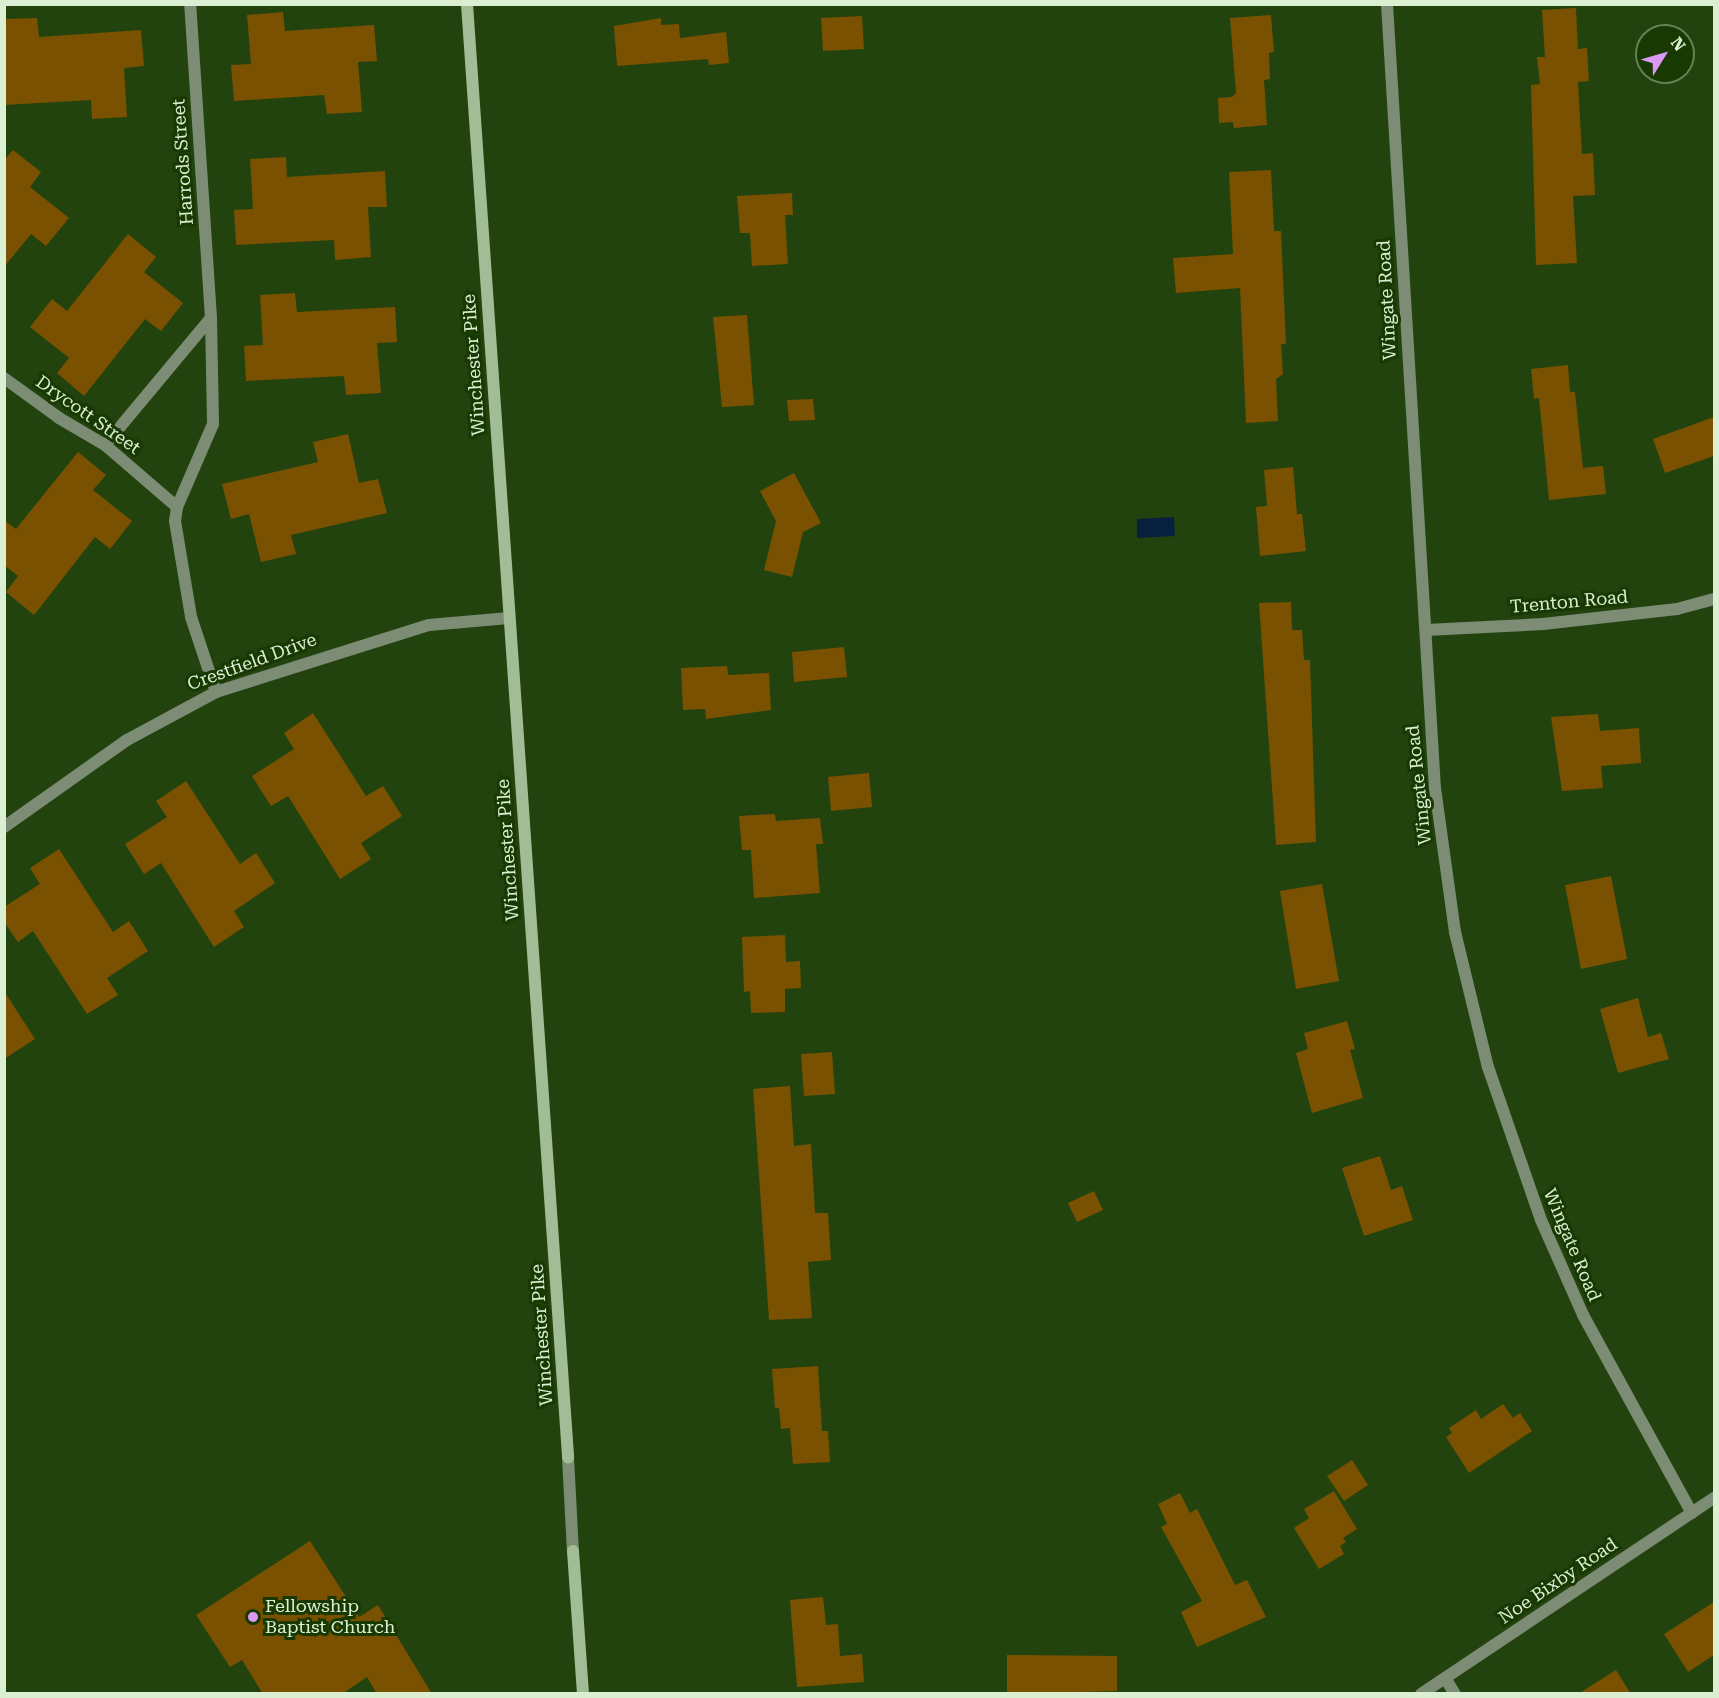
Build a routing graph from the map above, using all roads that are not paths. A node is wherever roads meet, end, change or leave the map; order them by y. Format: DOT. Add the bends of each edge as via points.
graph roads {
  1 [pos="190,4"];
  2 [pos="467,4"];
  3 [pos="1387,4"];
  4 [pos="211,318"];
  5 [pos="4,378"];
  6 [pos="105,445"];
  7 [pos="177,507"];
  8 [pos="1714,599"];
  9 [pos="509,618"];
  10 [pos="1426,630"];
  11 [pos="216,692"];
  12 [pos="4,827"];
  13 [pos="568,1456"];
  14 [pos="1714,1498"];
  15 [pos="1692,1513"];
  16 [pos="573,1551"];
  17 [pos="1445,1678"];
  18 [pos="583,1694"];
  19 [pos="1421,1694"];
  20 [pos="1455,1694"];
  1 -- 4 [label="street, Harrods Street"];
  2 -- 9 [label="main road, Winchester Pike"];
  3 -- 10 [label="street, Wingate Road"];
  4 -- 6 [label="street"];
  4 -- 7 [label="street, Harrods Street" via="213,424"];
  5 -- 6 [label="street, Drycott Street"];
  6 -- 7 [label="street, Drycott Street"];
  7 -- 11 [label="street, Harrods Street" via="183,581"];
  8 -- 10 [label="street, Trenton Road" via="1677,609 1543,624"];
  9 -- 11 [label="street, Crestfield Drive" via="429,625"];
  9 -- 13 [label="main road, Winchester Pike"];
  10 -- 15 [label="street, Wingate Road" via="1435,788 1455,932 1488,1067 1540,1220 1583,1315"];
  11 -- 12 [label="street, Crestfield Drive" via="127,740"];
  13 -- 16 [label="street, Winchester Pike"];
  14 -- 15 [label="street, Noe Bixby Road"];
  15 -- 17 [label="street, Noe Bixby Road"];
  16 -- 18 [label="main road, Winchester Pike"];
  17 -- 19 [label="street, Noe Bixby Road"];
  17 -- 20 [label="street"];
}
